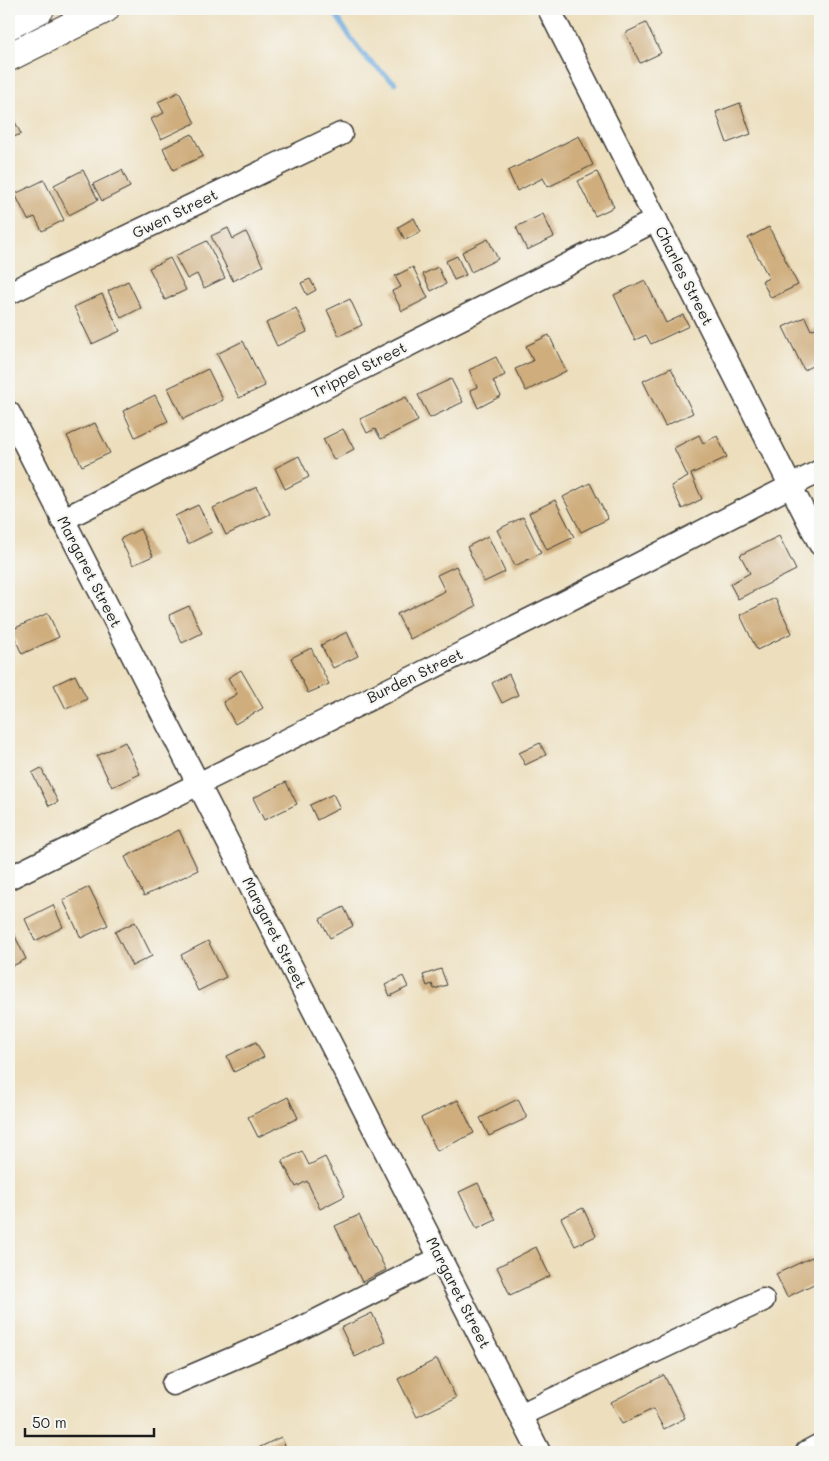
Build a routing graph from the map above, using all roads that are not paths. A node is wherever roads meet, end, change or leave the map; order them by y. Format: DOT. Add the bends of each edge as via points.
graph roads {
  1 [pos="40,9"];
  2 [pos="105,9"];
  3 [pos="549,9"];
  4 [pos="9,25"];
  5 [pos="9,57"];
  6 [pos="341,134"];
  7 [pos="656,220"];
  8 [pos="9,293"];
  9 [pos="9,413"];
  10 [pos="820,472"];
  11 [pos="791,486"];
  12 [pos="62,520"];
  13 [pos="820,544"];
  14 [pos="198,784"];
  15 [pos="9,878"];
  16 [pos="440,1258"];
  17 [pos="763,1300"];
  18 [pos="173,1384"];
  19 [pos="520,1415"];
  20 [pos="820,1445"];
  21 [pos="539,1452"];
  22 [pos="807,1452"];
  1 -- 4 [label="main road"];
  2 -- 5 [label="main road"];
  3 -- 7 [label="street, Charles Street"];
  6 -- 8 [label="street, Gwen Street"];
  7 -- 11 [label="street, Charles Street"];
  7 -- 12 [label="street, Trippel Street"];
  9 -- 12 [label="street, Margaret Street"];
  10 -- 11 [label="street, Burden Street"];
  11 -- 13 [label="street, Charles Street"];
  11 -- 14 [label="street, Burden Street"];
  12 -- 14 [label="street, Margaret Street"];
  14 -- 15 [label="street, Burden Street"];
  14 -- 16 [label="street, Margaret Street"];
  16 -- 18 [label="street" via="292,1333"];
  16 -- 19 [label="street, Margaret Street"];
  17 -- 19 [label="street"];
  19 -- 21 [label="street, Margaret Street"];
  20 -- 22 [label="street"];
}
